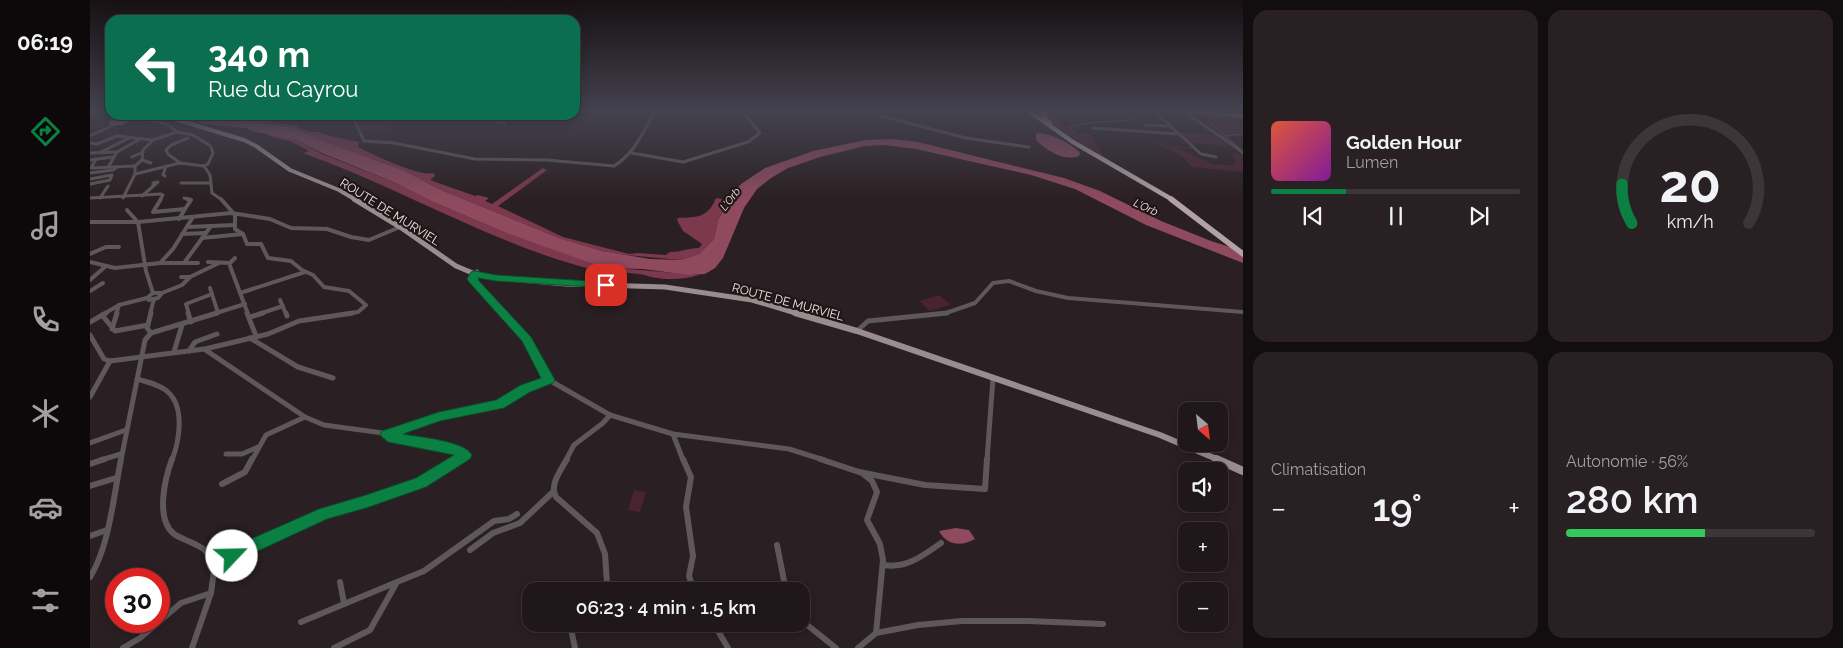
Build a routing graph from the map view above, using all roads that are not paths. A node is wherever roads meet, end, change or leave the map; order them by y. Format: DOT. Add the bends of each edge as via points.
graph roads {
  1 [pos="104,141"];
  2 [pos="123,141"];
  3 [pos="137,141"];
  4 [pos="152,141"];
  5 [pos="180,141"];
  6 [pos="203,141"];
  7 [pos="244,141"];
  8 [pos="366,141"];
  9 [pos="638,141"];
  10 [pos="749,141"];
  11 [pos="992,141"];
  12 [pos="1075,141"];
  13 [pos="1187,141"];
  14 [pos="1229,141"];
  15 [pos="90,143"];
  16 [pos="1029,147"];
  17 [pos="101,152"];
  18 [pos="117,152"];
  19 [pos="143,152"];
  20 [pos="90,153"];
  21 [pos="632,153"];
  22 [pos="1243,153"];
  23 [pos="113,157"];
  24 [pos="132,157"];
  25 [pos="1216,157"];
  26 [pos="96,159"];
  27 [pos="90,160"];
  28 [pos="142,160"];
  29 [pos="151,163"];
  30 [pos="180,163"];
  31 [pos="109,166"];
  32 [pos="135,166"];
  33 [pos="166,166"];
  34 [pos="204,166"];
  35 [pos="117,167"];
  36 [pos="95,172"];
  37 [pos="90,173"];
  38 [pos="135,174"];
  39 [pos="165,176"];
  40 [pos="90,179"];
  41 [pos="181,183"];
  42 [pos="211,183"];
  43 [pos="90,184"];
  44 [pos="108,186"];
  45 [pos="153,186"];
  46 [pos="142,196"];
  47 [pos="92,198"];
  48 [pos="100,198"];
  49 [pos="123,198"];
  50 [pos="184,198"];
  51 [pos="90,204"];
  52 [pos="185,209"];
  53 [pos="127,210"];
  54 [pos="231,213"];
  55 [pos="193,217"];
  56 [pos="179,219"];
  57 [pos="131,220"];
  58 [pos="137,221"];
  59 [pos="90,222"];
  60 [pos="234,225"];
  61 [pos="211,226"];
  62 [pos="400,227"];
  63 [pos="187,228"];
  64 [pos="205,233"];
  65 [pos="182,234"];
  66 [pos="243,234"];
  67 [pos="202,238"];
  68 [pos="118,247"];
  69 [pos="1243,253"];
  70 [pos="90,254"];
  71 [pos="235,258"];
  72 [pos="208,262"];
  73 [pos="219,262"];
  74 [pos="92,263"];
  75 [pos="184,263"];
  76 [pos="198,263"];
  77 [pos="160,264"];
  78 [pos="145,265"];
  79 [pos="90,266"];
  80 [pos="106,266"];
  81 [pos="230,266"];
  82 [pos="305,272"];
  83 [pos="476,272"];
  84 [pos="181,277"];
  85 [pos="190,277"];
  86 [pos="90,280"];
  87 [pos="103,283"];
  88 [pos="210,288"];
  89 [pos="90,291"];
  90 [pos="240,292"];
  91 [pos="153,293"];
  92 [pos="162,293"];
  93 [pos="212,294"];
  94 [pos="147,298"];
  95 [pos="154,299"];
  96 [pos="280,300"];
  97 [pos="245,304"];
  98 [pos="119,305"];
  99 [pos="283,306"];
  100 [pos="1243,312"];
  101 [pos="218,314"];
  102 [pos="286,314"];
  103 [pos="102,315"];
  104 [pos="250,317"];
  105 [pos="90,322"];
  106 [pos="191,322"];
  107 [pos="148,325"];
  108 [pos="182,325"];
  109 [pos="112,329"];
  110 [pos="857,331"];
  111 [pos="151,333"];
  112 [pos="217,334"];
  113 [pos="256,336"];
  114 [pos="90,337"];
  115 [pos="250,338"];
  116 [pos="204,349"];
  117 [pos="189,351"];
  118 [pos="174,352"];
  119 [pos="142,356"];
  120 [pos="110,361"];
  121 [pos="333,378"];
  122 [pos="993,378"];
  123 [pos="137,380"];
  124 [pos="549,380"];
  125 [pos="147,382"];
  126 [pos="135,388"];
  127 [pos="90,397"];
  128 [pos="610,415"];
  129 [pos="305,418"];
  130 [pos="126,430"];
  131 [pos="673,434"];
  132 [pos="387,435"];
  133 [pos="90,443"];
  134 [pos="258,447"];
  135 [pos="122,454"];
  136 [pos="226,454"];
  137 [pos="90,464"];
  138 [pos="1243,471"];
  139 [pos="859,472"];
  140 [pos="116,478"];
  141 [pos="222,484"];
  142 [pos="90,486"];
  143 [pos="553,492"];
  144 [pos="517,514"];
  145 [pos="107,530"];
  146 [pos="90,536"];
  147 [pos="941,543"];
  148 [pos="777,545"];
  149 [pos="470,550"];
  150 [pos="215,563"];
  151 [pos="884,565"];
  152 [pos="90,577"];
  153 [pos="340,582"];
  154 [pos="397,582"];
  155 [pos="607,582"];
  156 [pos="691,582"];
  157 [pos="784,582"];
  158 [pos="211,593"];
  159 [pos="344,603"];
  160 [pos="301,622"];
  161 [pos="1103,624"];
  162 [pos="810,627"];
  163 [pos="572,632"];
  164 [pos="719,632"];
  165 [pos="876,633"];
  166 [pos="863,647"];
  167 [pos="122,648"];
  168 [pos="192,648"];
  169 [pos="334,648"];
  170 [pos="575,648"];
  171 [pos="728,648"];
  172 [pos="836,648"];
  1 -- 15 [label="street"];
  2 -- 17 [label="street"];
  3 -- 18 [label="street"];
  4 -- 19 [label="street"];
  5 -- 30 [label="street" via="166,150"];
  6 -- 34 [label="street" via="210,146 213,154"];
  7 -- 62 [label="main road, ROUTE DE MURVIEL" via="290,170 339,190"];
  8 -- 21 [label="street" via="467,158 614,166"];
  9 -- 21 [label="street"];
  10 -- 21 [label="street" via="683,162"];
  11 -- 16 [label="street"];
  12 -- 69 [label="highway" via="1165,195"];
  13 -- 25 [label="street" via="1201,154"];
  14 -- 22 [label="street"];
  17 -- 18 [label="street"];
  17 -- 20 [label="street"];
  18 -- 23 [label="street"];
  19 -- 24 [label="street"];
  19 -- 28 [label="street"];
  23 -- 26 [label="street"];
  23 -- 31 [label="street"];
  26 -- 27 [label="street"];
  26 -- 31 [label="street" via="91,168"];
  28 -- 29 [label="street"];
  28 -- 32 [label="street"];
  30 -- 33 [label="street"];
  30 -- 34 [label="street"];
  31 -- 35 [label="street"];
  32 -- 35 [label="street"];
  32 -- 38 [label="street"];
  33 -- 38 [label="street"];
  33 -- 39 [label="street"];
  34 -- 42 [label="street"];
  35 -- 36 [label="street"];
  36 -- 37 [label="street"];
  36 -- 40 [label="street"];
  38 -- 49 [label="street"];
  40 -- 43 [label="street" via="112,176 110,180"];
  41 -- 42 [label="street" via="196,180"];
  42 -- 54 [label="street" via="212,193"];
  44 -- 48 [label="street"];
  45 -- 46 [label="street"];
  46 -- 49 [label="street"];
  46 -- 52 [label="street" via="163,195 154,213"];
  47 -- 48 [label="street"];
  47 -- 51 [label="street"];
  48 -- 49 [label="street"];
  50 -- 52 [label="street" via="191,200"];
  52 -- 56 [label="street"];
  53 -- 57 [label="street"];
  54 -- 55 [label="street"];
  54 -- 60 [label="street" via="236,217"];
  54 -- 62 [label="street" via="275,220 291,228 327,229 360,239 372,239"];
  55 -- 56 [label="street"];
  55 -- 63 [label="street"];
  56 -- 58 [label="street"];
  57 -- 58 [label="street"];
  57 -- 59 [label="street"];
  58 -- 78 [label="street"];
  60 -- 61 [label="street"];
  60 -- 66 [label="street"];
  61 -- 63 [label="street"];
  61 -- 64 [label="street"];
  62 -- 83 [label="main road, ROUTE DE MURVIEL" via="456,266"];
  63 -- 65 [label="street"];
  64 -- 65 [label="street"];
  64 -- 67 [label="street"];
  65 -- 77 [label="street"];
  66 -- 67 [label="street"];
  66 -- 82 [label="street" via="248,244 260,244 268,258 291,261"];
  67 -- 75 [label="street"];
  68 -- 70 [label="street" via="106,247"];
  71 -- 73 [label="street" via="230,263"];
  72 -- 73 [label="street"];
  73 -- 85 [label="street"];
  74 -- 79 [label="street"];
  74 -- 80 [label="street"];
  75 -- 76 [label="street"];
  75 -- 77 [label="street"];
  77 -- 78 [label="street"];
  78 -- 80 [label="street"];
  78 -- 91 [label="street"];
  80 -- 86 [label="street"];
  81 -- 90 [label="street"];
  82 -- 90 [label="street"];
  82 -- 113 [label="street" via="324,286 353,294 365,303 365,307 358,312 299,321"];
  83 -- 110 [label="main road, ROUTE DE MURVIEL" via="496,278 566,284 675,288 752,300"];
  83 -- 124 [label="street" via="474,282 527,339"];
  84 -- 85 [label="street"];
  85 -- 92 [label="street" via="182,285"];
  87 -- 89 [label="street"];
  88 -- 93 [label="street"];
  90 -- 97 [label="street"];
  91 -- 92 [label="street"];
  91 -- 94 [label="street"];
  92 -- 95 [label="street"];
  93 -- 101 [label="street"];
  93 -- 106 [label="street" via="186,304"];
  94 -- 95 [label="street"];
  94 -- 98 [label="street"];
  95 -- 107 [label="street"];
  96 -- 99 [label="street"];
  97 -- 101 [label="street"];
  97 -- 104 [label="street"];
  98 -- 103 [label="street"];
  98 -- 109 [label="street"];
  99 -- 102 [label="street"];
  99 -- 104 [label="street"];
  100 -- 110 [label="street" via="1068,298 1009,281 993,283 974,302 946,313 868,321"];
  101 -- 106 [label="street"];
  103 -- 105 [label="street"];
  103 -- 109 [label="street"];
  104 -- 113 [label="street"];
  106 -- 108 [label="street"];
  107 -- 109 [label="street" via="119,331"];
  107 -- 111 [label="street"];
  108 -- 111 [label="street"];
  108 -- 118 [label="street"];
  110 -- 122 [label="main road, ROUTE DE MURVIEL"];
  111 -- 119 [label="street" via="145,340"];
  112 -- 117 [label="street" via="195,342"];
  113 -- 115 [label="street"];
  114 -- 120 [label="street" via="104,359"];
  115 -- 116 [label="street"];
  115 -- 121 [label="street" via="298,367"];
  116 -- 117 [label="street"];
  116 -- 129 [label="street"];
  117 -- 118 [label="street"];
  118 -- 119 [label="street"];
  119 -- 120 [label="street"];
  119 -- 123 [label="street"];
  120 -- 127 [label="street"];
  122 -- 138 [label="main road, ROUTE DE MURVIEL" via="1166,438"];
  122 -- 139 [label="street" via="985,490 925,485"];
  123 -- 125 [label="street"];
  123 -- 126 [label="street"];
  124 -- 128 [label="street"];
  124 -- 132 [label="street" via="499,404 439,417"];
  125 -- 126 [label="street"];
  125 -- 150 [label="street" via="170,392 178,407 178,444 163,491 169,529 204,549"];
  126 -- 130 [label="street"];
  128 -- 131 [label="street"];
  128 -- 143 [label="street" via="574,445"];
  129 -- 132 [label="street" via="324,425"];
  129 -- 134 [label="street" via="269,433"];
  130 -- 133 [label="street"];
  130 -- 135 [label="street"];
  131 -- 139 [label="street" via="789,450"];
  131 -- 156 [label="street" via="691,477 686,507 692,556"];
  132 -- 150 [label="street" via="458,450 465,455 421,482 324,514"];
  134 -- 136 [label="street" via="242,454"];
  134 -- 141 [label="street" via="245,472"];
  135 -- 137 [label="street"];
  135 -- 140 [label="street"];
  139 -- 151 [label="street" via="872,481 877,492 867,520 880,544"];
  140 -- 142 [label="street"];
  140 -- 145 [label="street"];
  143 -- 149 [label="street" via="520,522 493,533"];
  143 -- 155 [label="street" via="577,518 592,527 600,540 605,554"];
  144 -- 154 [label="street" via="494,521 424,571"];
  145 -- 146 [label="street"];
  145 -- 152 [label="street" via="98,565"];
  147 -- 151 [label="street" via="900,565"];
  148 -- 157 [label="street"];
  150 -- 158 [label="street"];
  151 -- 165 [label="street"];
  153 -- 159 [label="street"];
  154 -- 159 [label="street"];
  154 -- 169 [label="street" via="370,630"];
  158 -- 167 [label="street" via="181,603 140,638"];
  158 -- 168 [label="street"];
  159 -- 160 [label="street"];
  161 -- 165 [label="street" via="993,619"];
  162 -- 172 [label="street"];
  163 -- 170 [label="street"];
  164 -- 171 [label="street"];
  165 -- 166 [label="street"];
}
